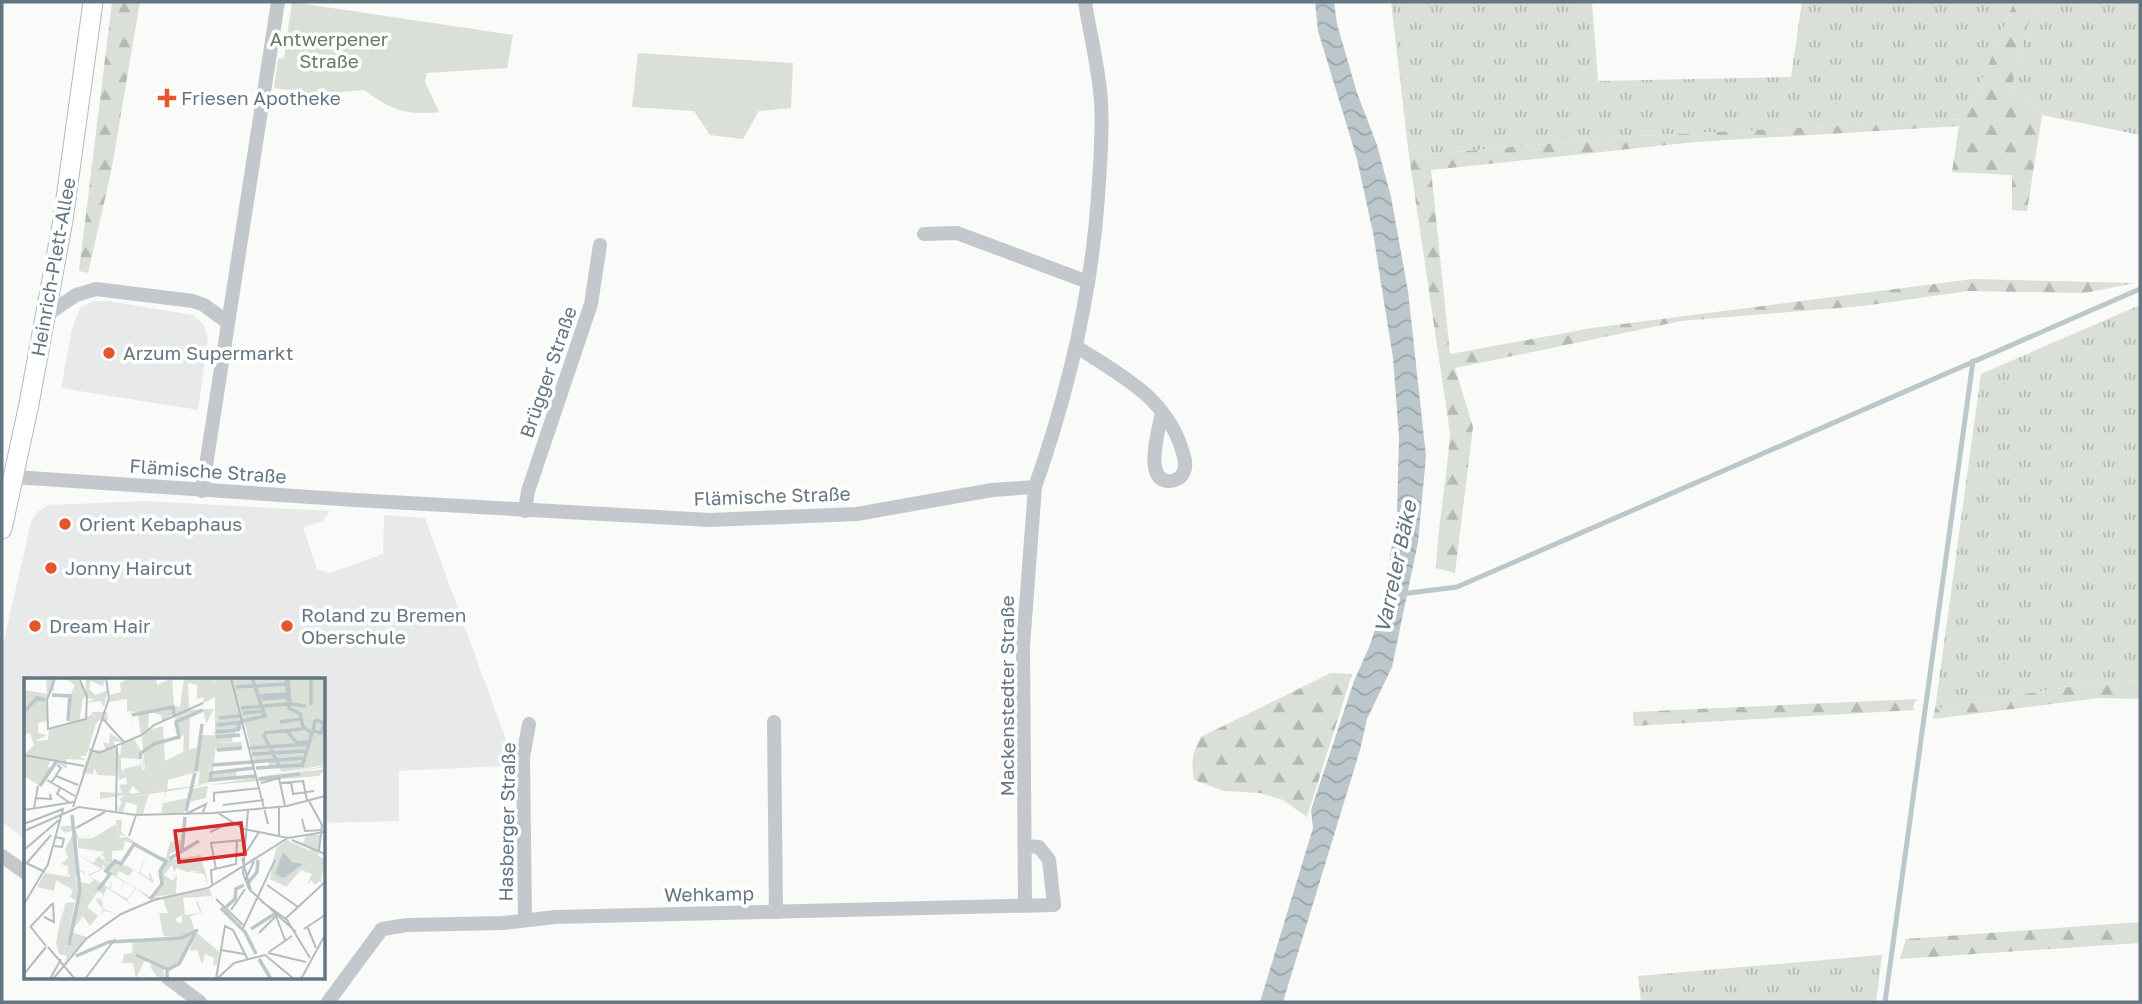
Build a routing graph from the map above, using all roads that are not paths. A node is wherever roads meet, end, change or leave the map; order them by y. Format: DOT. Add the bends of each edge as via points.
graph roads {
  1 [pos="93,2"];
  2 [pos="278,2"];
  3 [pos="1085,2"];
  4 [pos="924,234"];
  5 [pos="600,245"];
  6 [pos="1088,282"];
  7 [pos="46,316"];
  8 [pos="227,322"];
  9 [pos="1077,347"];
  10 [pos="1162,413"];
  11 [pos="15,477"];
  12 [pos="1035,487"];
  13 [pos="202,491"];
  14 [pos="525,511"];
  15 [pos="2,529"];
  16 [pos="774,722"];
  17 [pos="529,724"];
  18 [pos="1026,846"];
  19 [pos="2,856"];
  20 [pos="24,872"];
  21 [pos="1025,905"];
  22 [pos="776,912"];
  23 [pos="525,920"];
  24 [pos="169,979"];
  25 [pos="200,1002"];
  26 [pos="328,1002"];
  1 -- 7 [label="main road, Heinrich-Plett-Allee"];
  2 -- 8 [label="street"];
  3 -- 6 [label="street" via="1101,100 1101,158"];
  4 -- 6 [label="street" via="957,233"];
  5 -- 14 [label="street, Brügger Straße" via="591,304"];
  6 -- 9 [label="street"];
  7 -- 8 [label="street" via="76,295 96,289 192,301"];
  7 -- 11 [label="main road, Heinrich-Plett-Allee"];
  8 -- 13 [label="street"];
  9 -- 10 [label="street" via="1138,386"];
  9 -- 12 [label="street" via="1055,433"];
  11 -- 13 [label="street, Flämische Straße"];
  11 -- 15 [label="main road, Heinrich-Plett-Allee"];
  12 -- 14 [label="street, Flämische Straße" via="857,514 710,520"];
  12 -- 18 [label="street, Mackenstedter Straße" via="1023,646"];
  13 -- 14 [label="street, Flämische Straße"];
  16 -- 22 [label="street"];
  17 -- 23 [label="street, Hasberger Straße" via="523,757"];
  18 -- 21 [label="street, Mackenstedter Straße"];
  18 -- 21 [label="street, Wehkamp" via="1040,847 1049,860 1054,905"];
  19 -- 20 [label="street"];
  21 -- 22 [label="street, Wehkamp"];
  22 -- 23 [label="street, Wehkamp"];
  23 -- 26 [label="street, Wehkamp" via="382,929"];
  24 -- 25 [label="street"];
}
